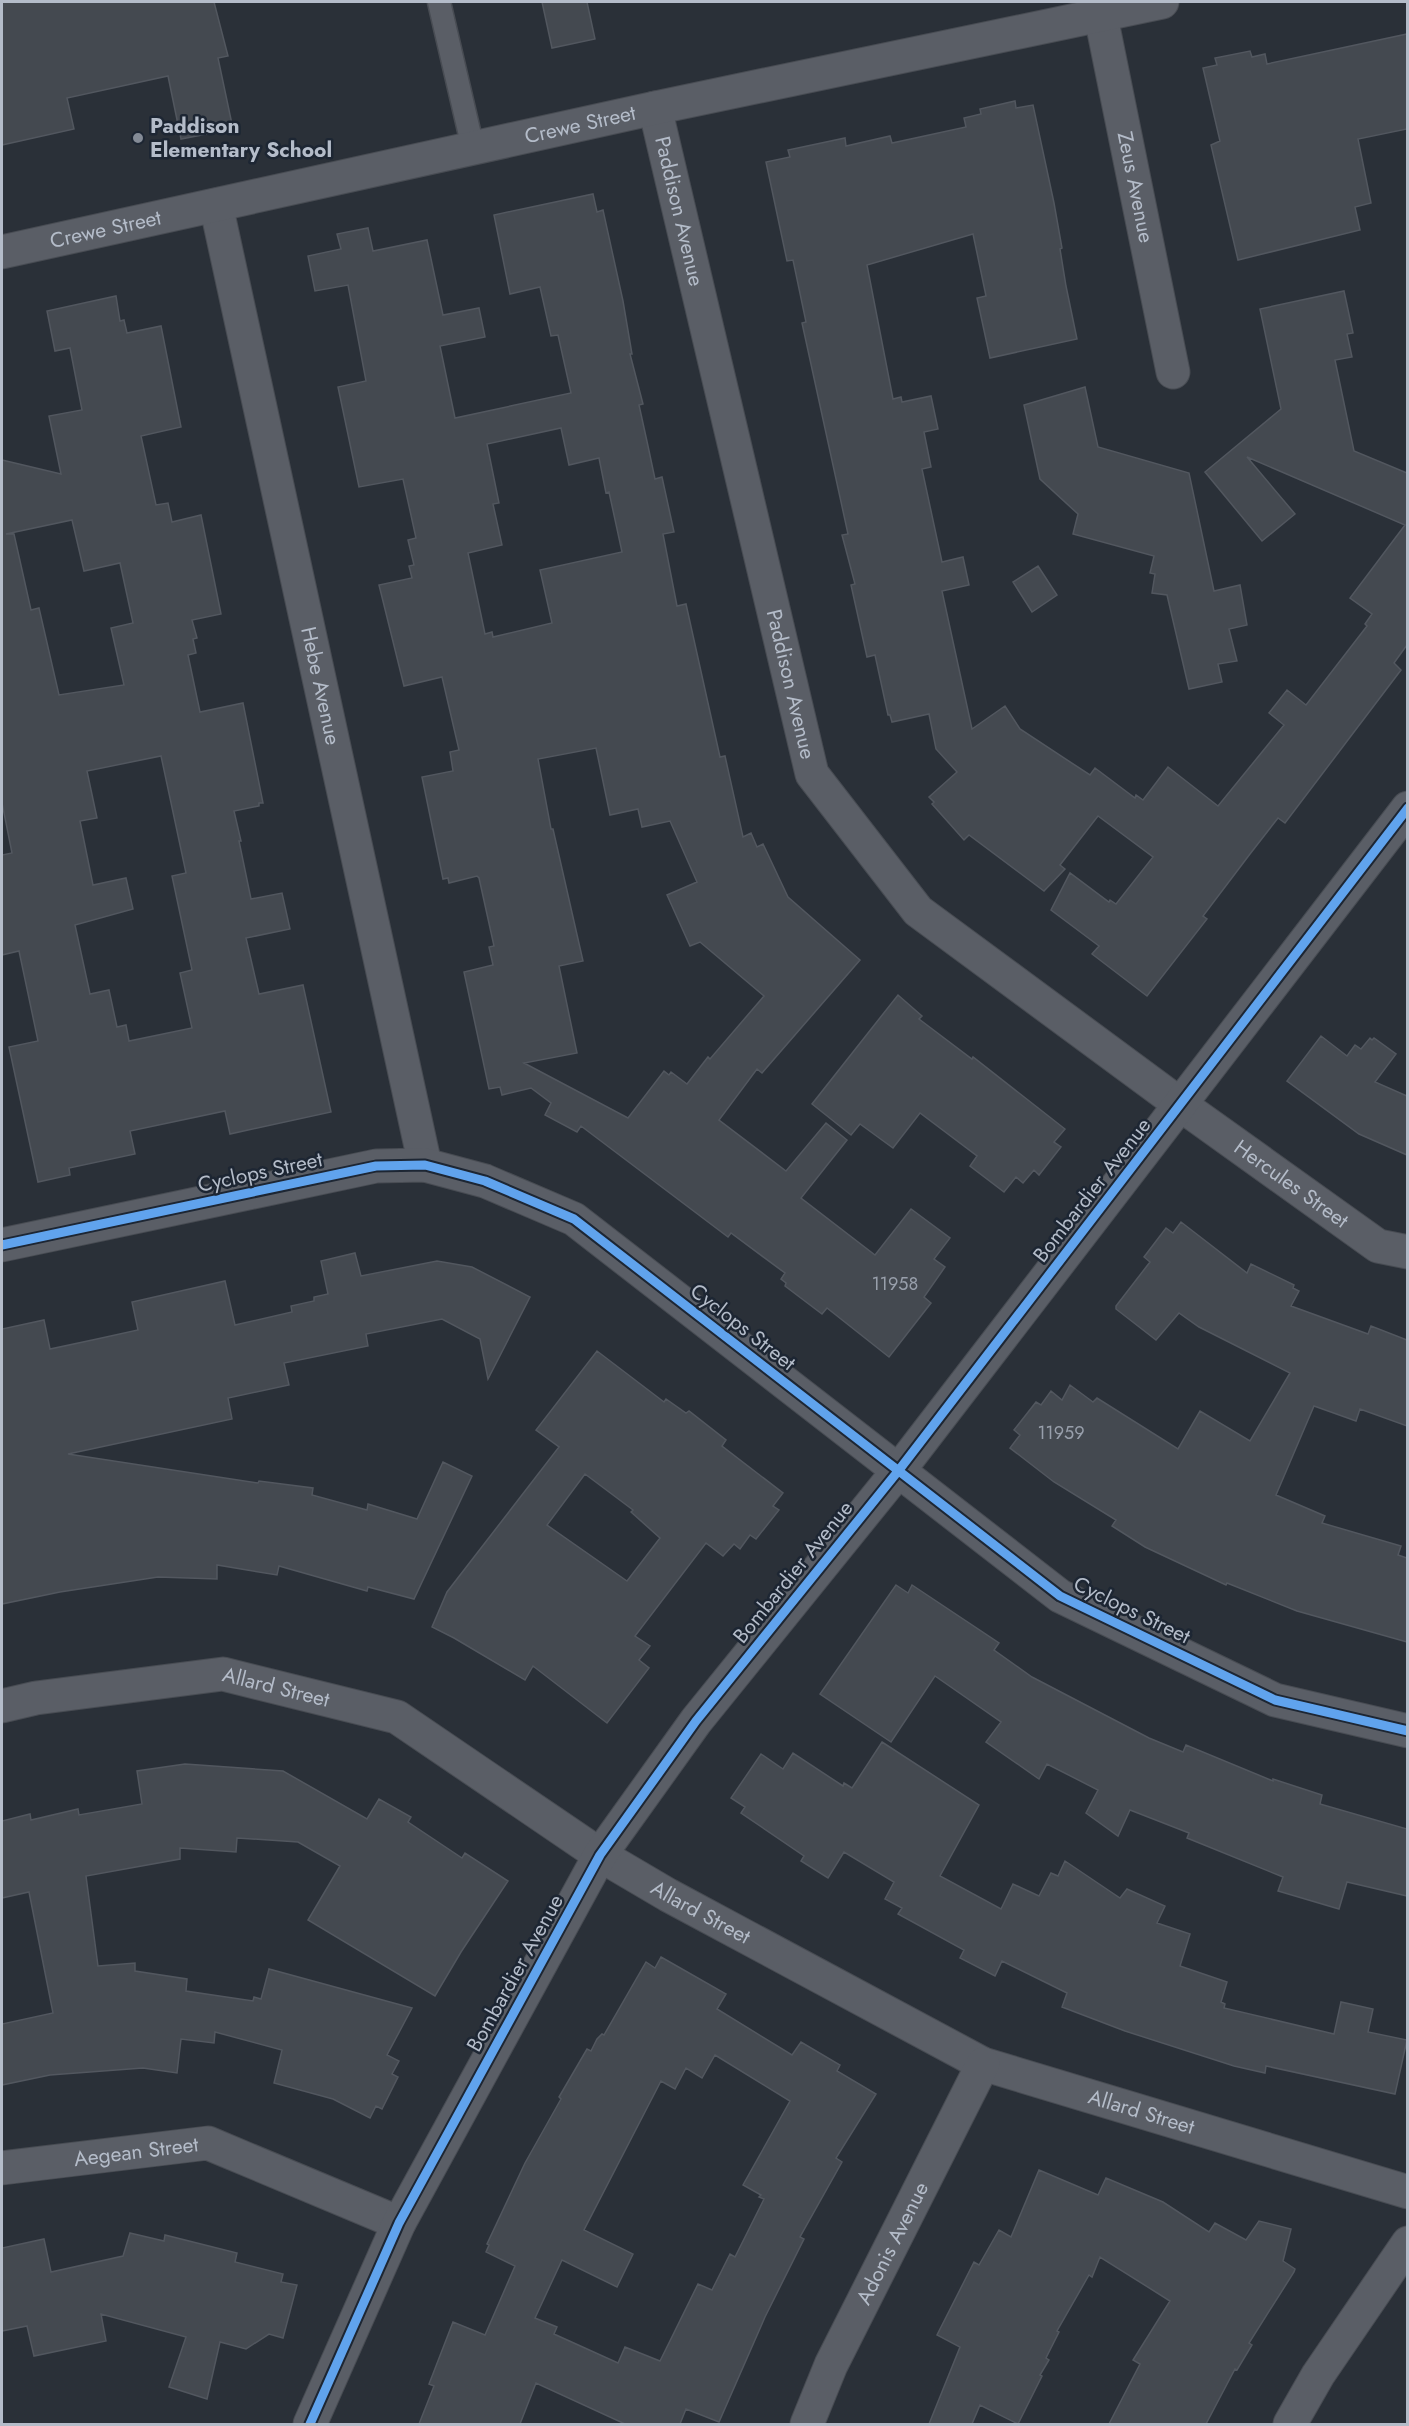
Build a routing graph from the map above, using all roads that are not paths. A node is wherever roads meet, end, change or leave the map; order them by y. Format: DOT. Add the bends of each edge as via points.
graph roads {
  1 [pos="439,2"];
  2 [pos="1162,2"];
  3 [pos="1100,8"];
  4 [pos="655,108"];
  5 [pos="473,148"];
  6 [pos="216,205"];
  7 [pos="2,252"];
  8 [pos="1173,372"];
  9 [pos="1407,808"];
  10 [pos="1181,1105"];
  11 [pos="425,1166"];
  12 [pos="2,1245"];
  13 [pos="1407,1252"];
  14 [pos="899,1470"];
  15 [pos="2,1706"];
  16 [pos="1407,1731"];
  17 [pos="600,1855"];
  18 [pos="983,2064"];
  19 [pos="2,2168"];
  20 [pos="1407,2192"];
  21 [pos="399,2223"];
  22 [pos="1407,2243"];
  23 [pos="310,2424"];
  24 [pos="807,2424"];
  25 [pos="1290,2424"];
  1 -- 5 [label="lane"];
  2 -- 3 [label="street, Crewe Street"];
  3 -- 4 [label="street, Crewe Street"];
  3 -- 8 [label="street, Zeus Avenue"];
  4 -- 5 [label="street, Crewe Street"];
  4 -- 10 [label="street, Paddison Avenue" via="812,774 918,911"];
  5 -- 6 [label="street, Crewe Street"];
  6 -- 7 [label="street, Crewe Street"];
  6 -- 11 [label="street, Hebe Avenue"];
  9 -- 10 [label="street, Bombardier Avenue"];
  10 -- 13 [label="street, Hercules Street" via="1378,1246"];
  10 -- 14 [label="street, Bombardier Avenue"];
  11 -- 12 [label="street, Cyclops Street" via="376,1166"];
  11 -- 14 [label="street, Cyclops Street" via="485,1180 574,1219"];
  14 -- 16 [label="street, Cyclops Street" via="1060,1596 1275,1700"];
  14 -- 17 [label="street, Bombardier Avenue" via="696,1721"];
  15 -- 17 [label="street, Allard Street" via="36,1698 223,1674 397,1717"];
  17 -- 18 [label="street, Allard Street"];
  17 -- 21 [label="street, Bombardier Avenue"];
  18 -- 20 [label="street, Allard Street"];
  18 -- 24 [label="street, Adonis Avenue" via="831,2365"];
  19 -- 21 [label="street, Aegean Street" via="208,2143"];
  21 -- 23 [label="street, Bombardier Avenue"];
  22 -- 25 [label="street" via="1318,2375"];
}
